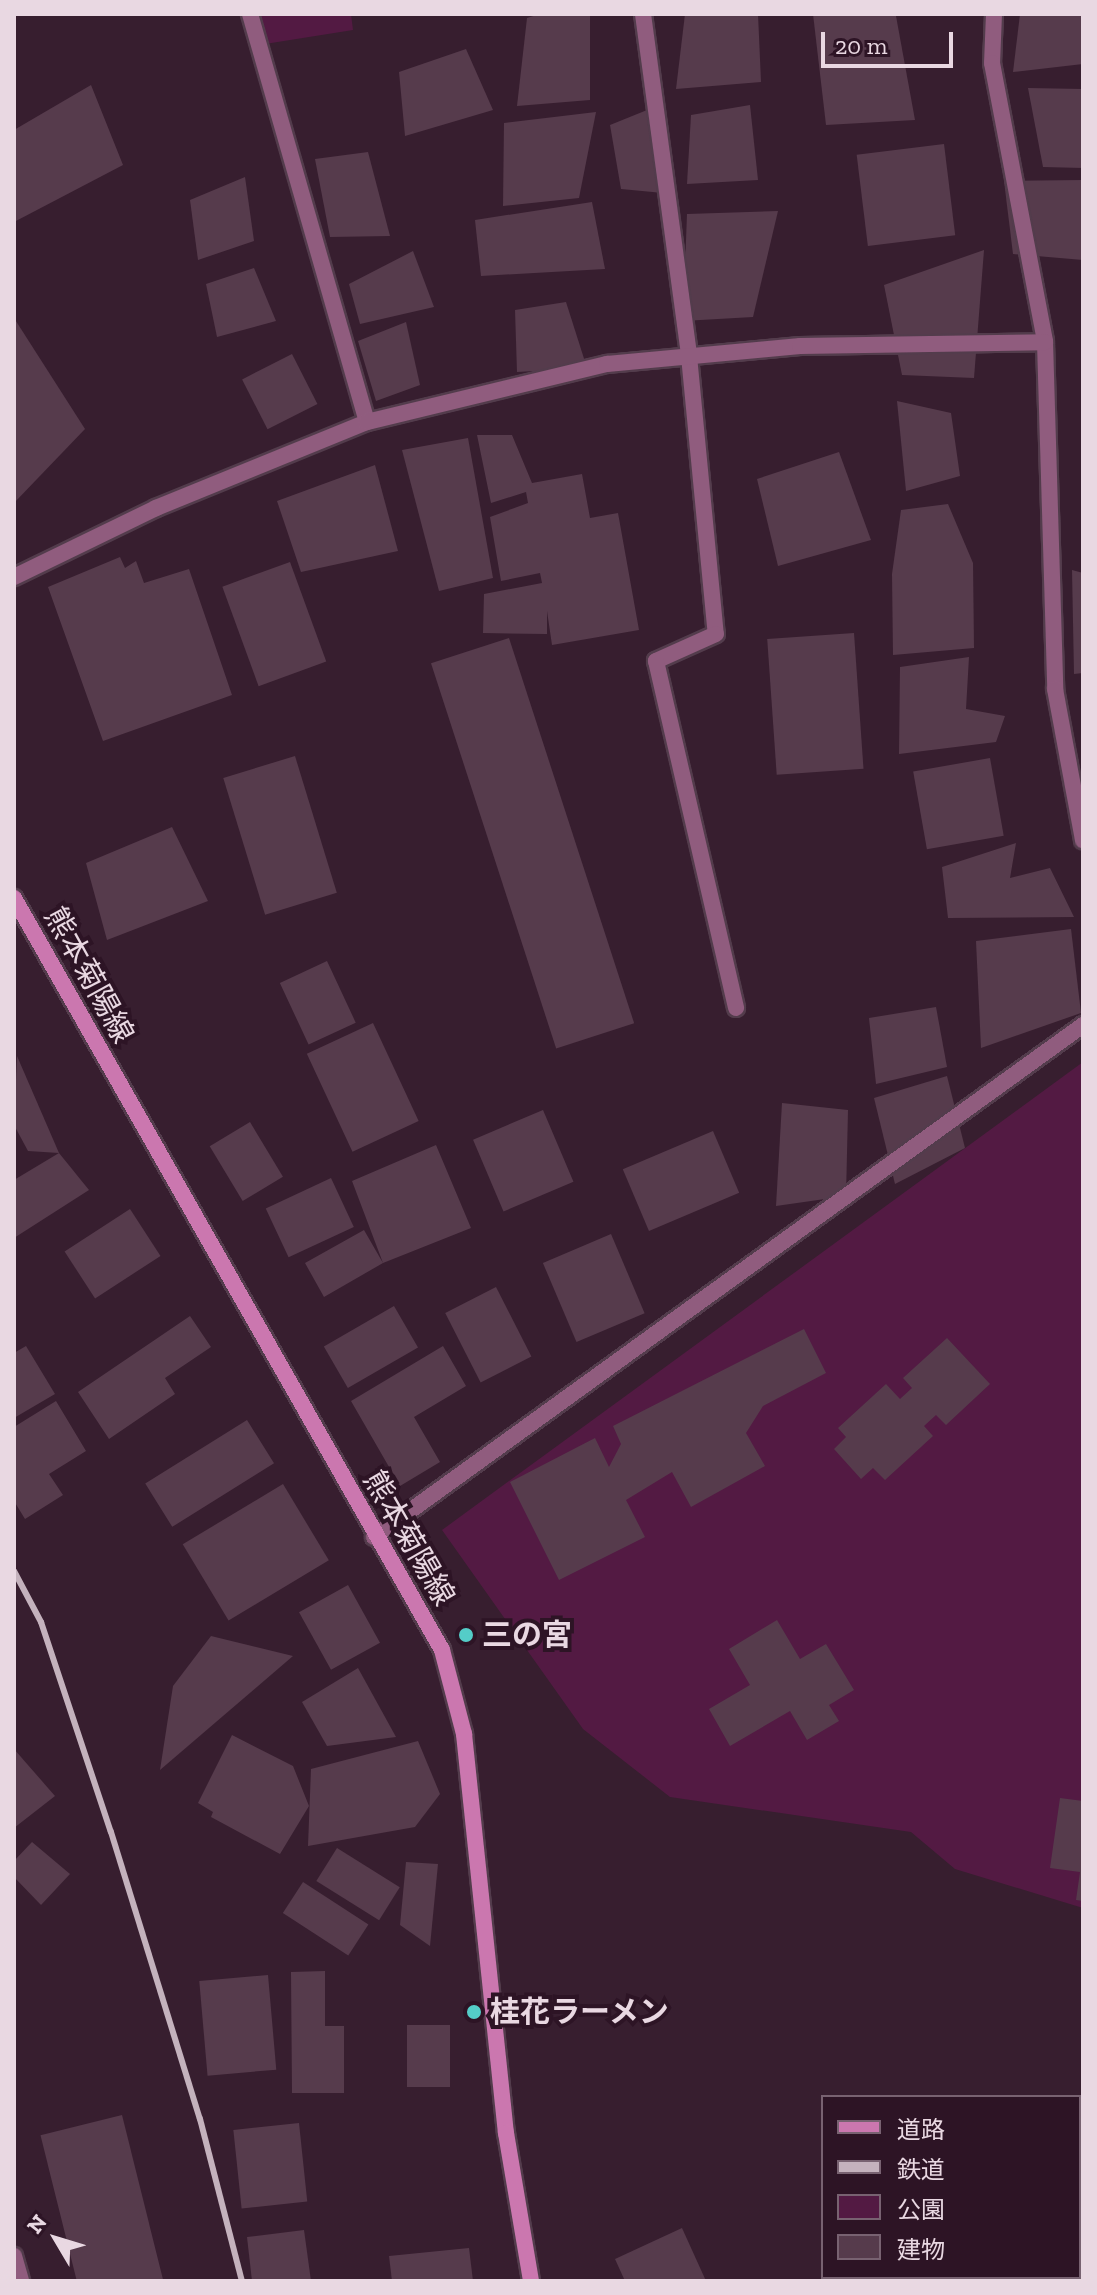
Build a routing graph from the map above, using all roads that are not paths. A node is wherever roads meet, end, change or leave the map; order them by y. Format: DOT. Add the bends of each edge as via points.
graph roads {
  1 [pos="250,14"];
  2 [pos="643,14"];
  3 [pos="994,14"];
  4 [pos="1045,342"];
  5 [pos="689,356"];
  6 [pos="367,422"];
  7 [pos="14,577"];
  8 [pos="1083,840"];
  9 [pos="14,898"];
  10 [pos="736,1008"];
  11 [pos="1083,1025"];
  12 [pos="374,1537"];
  13 [pos="14,2256"];
  14 [pos="21,2281"];
  15 [pos="531,2281"];
  1 -- 6 [label="street"];
  2 -- 5 [label="street"];
  3 -- 4 [label="street" via="992,63"];
  4 -- 5 [label="street" via="800,346"];
  4 -- 8 [label="street" via="1055,689"];
  5 -- 6 [label="street" via="607,364"];
  5 -- 10 [label="street" via="716,634 656,661"];
  6 -- 7 [label="street" via="156,508"];
  9 -- 12 [label="main road, 熊本菊陽線"];
  11 -- 12 [label="street"];
  12 -- 15 [label="main road, 熊本菊陽線" via="442,1650 464,1734 506,2133"];
  13 -- 14 [label="street"];
}
